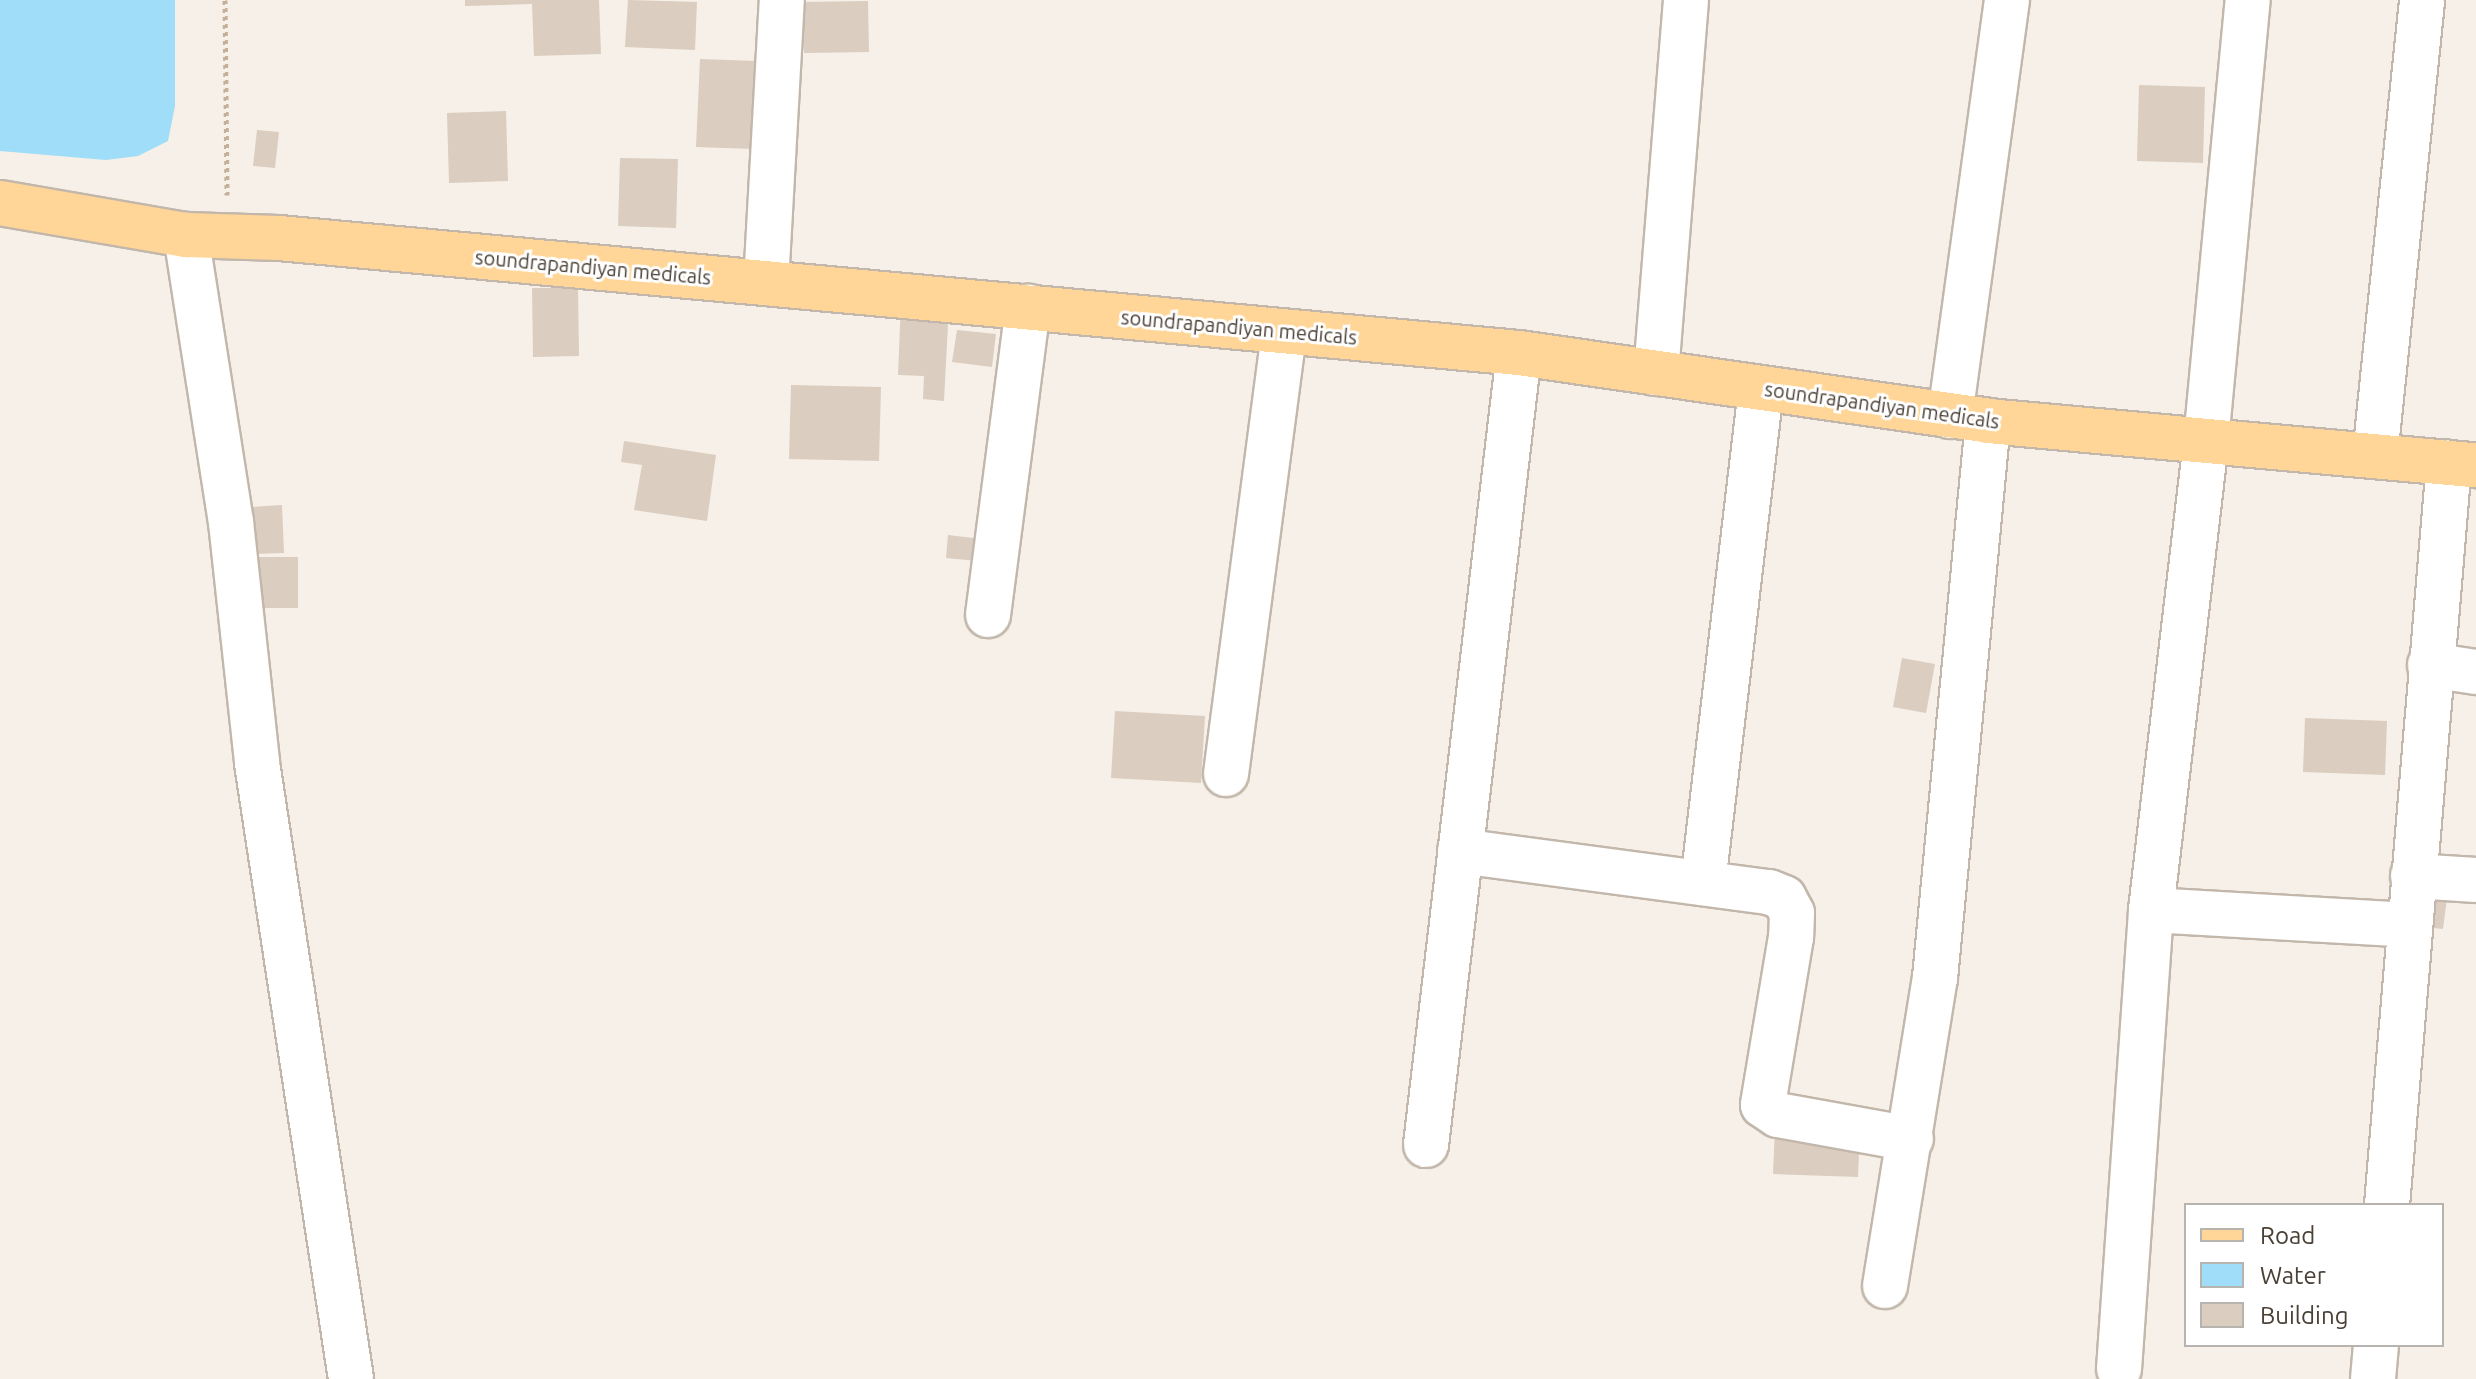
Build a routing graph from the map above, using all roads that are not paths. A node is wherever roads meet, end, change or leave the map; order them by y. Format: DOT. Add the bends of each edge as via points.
graph roads {
  1 [pos="782,0"];
  2 [pos="1686,0"];
  3 [pos="2007,0"];
  4 [pos="2248,0"];
  5 [pos="2422,0"];
  6 [pos="0,203"];
  7 [pos="206,236"];
  8 [pos="766,283"];
  9 [pos="1028,307"];
  10 [pos="1284,332"];
  11 [pos="1519,353"];
  12 [pos="1656,373"];
  13 [pos="1761,388"];
  14 [pos="1969,419"];
  15 [pos="2206,441"];
  16 [pos="2375,456"];
  17 [pos="2463,464"];
  18 [pos="988,615"];
  19 [pos="2430,665"];
  20 [pos="2476,672"];
  21 [pos="1226,774"];
  22 [pos="1460,851"];
  23 [pos="2413,876"];
  24 [pos="2476,880"];
  25 [pos="1703,883"];
  26 [pos="2151,910"];
  27 [pos="2409,925"];
  28 [pos="1911,1139"];
  29 [pos="1426,1145"];
  30 [pos="2387,1203"];
  31 [pos="1885,1286"];
  32 [pos="2376,1347"];
  33 [pos="2119,1369"];
  34 [pos="351,1379"];
  35 [pos="2373,1379"];
  1 -- 8 [label="street"];
  2 -- 12 [label="street"];
  3 -- 14 [label="street"];
  4 -- 15 [label="street"];
  5 -- 16 [label="street"];
  6 -- 7 [label="main road, soundrapandiyan medicals"];
  7 -- 8 [label="main road, soundrapandiyan medicals"];
  7 -- 34 [label="street" via="257,763"];
  8 -- 9 [label="main road, soundrapandiyan medicals"];
  9 -- 10 [label="main road, soundrapandiyan medicals"];
  9 -- 18 [label="street"];
  10 -- 11 [label="main road, soundrapandiyan medicals"];
  10 -- 21 [label="street"];
  11 -- 12 [label="main road, soundrapandiyan medicals"];
  11 -- 22 [label="street"];
  12 -- 13 [label="main road, soundrapandiyan medicals"];
  13 -- 14 [label="main road, soundrapandiyan medicals"];
  13 -- 25 [label="street"];
  14 -- 15 [label="main road, soundrapandiyan medicals"];
  14 -- 28 [label="street" via="1935,978"];
  15 -- 16 [label="main road, soundrapandiyan medicals"];
  15 -- 26 [label="street"];
  16 -- 17 [label="main road, soundrapandiyan medicals"];
  17 -- 19 [label="street"];
  19 -- 20 [label="street"];
  19 -- 23 [label="street"];
  22 -- 25 [label="street"];
  22 -- 29 [label="street"];
  23 -- 24 [label="street"];
  23 -- 27 [label="street"];
  25 -- 28 [label="street" via="1769,892 1784,898 1792,913 1763,1105 1778,1115"];
  26 -- 27 [label="street"];
  26 -- 33 [label="street"];
  27 -- 30 [label="street"];
  28 -- 31 [label="street"];
  32 -- 35 [label="street"];
}
